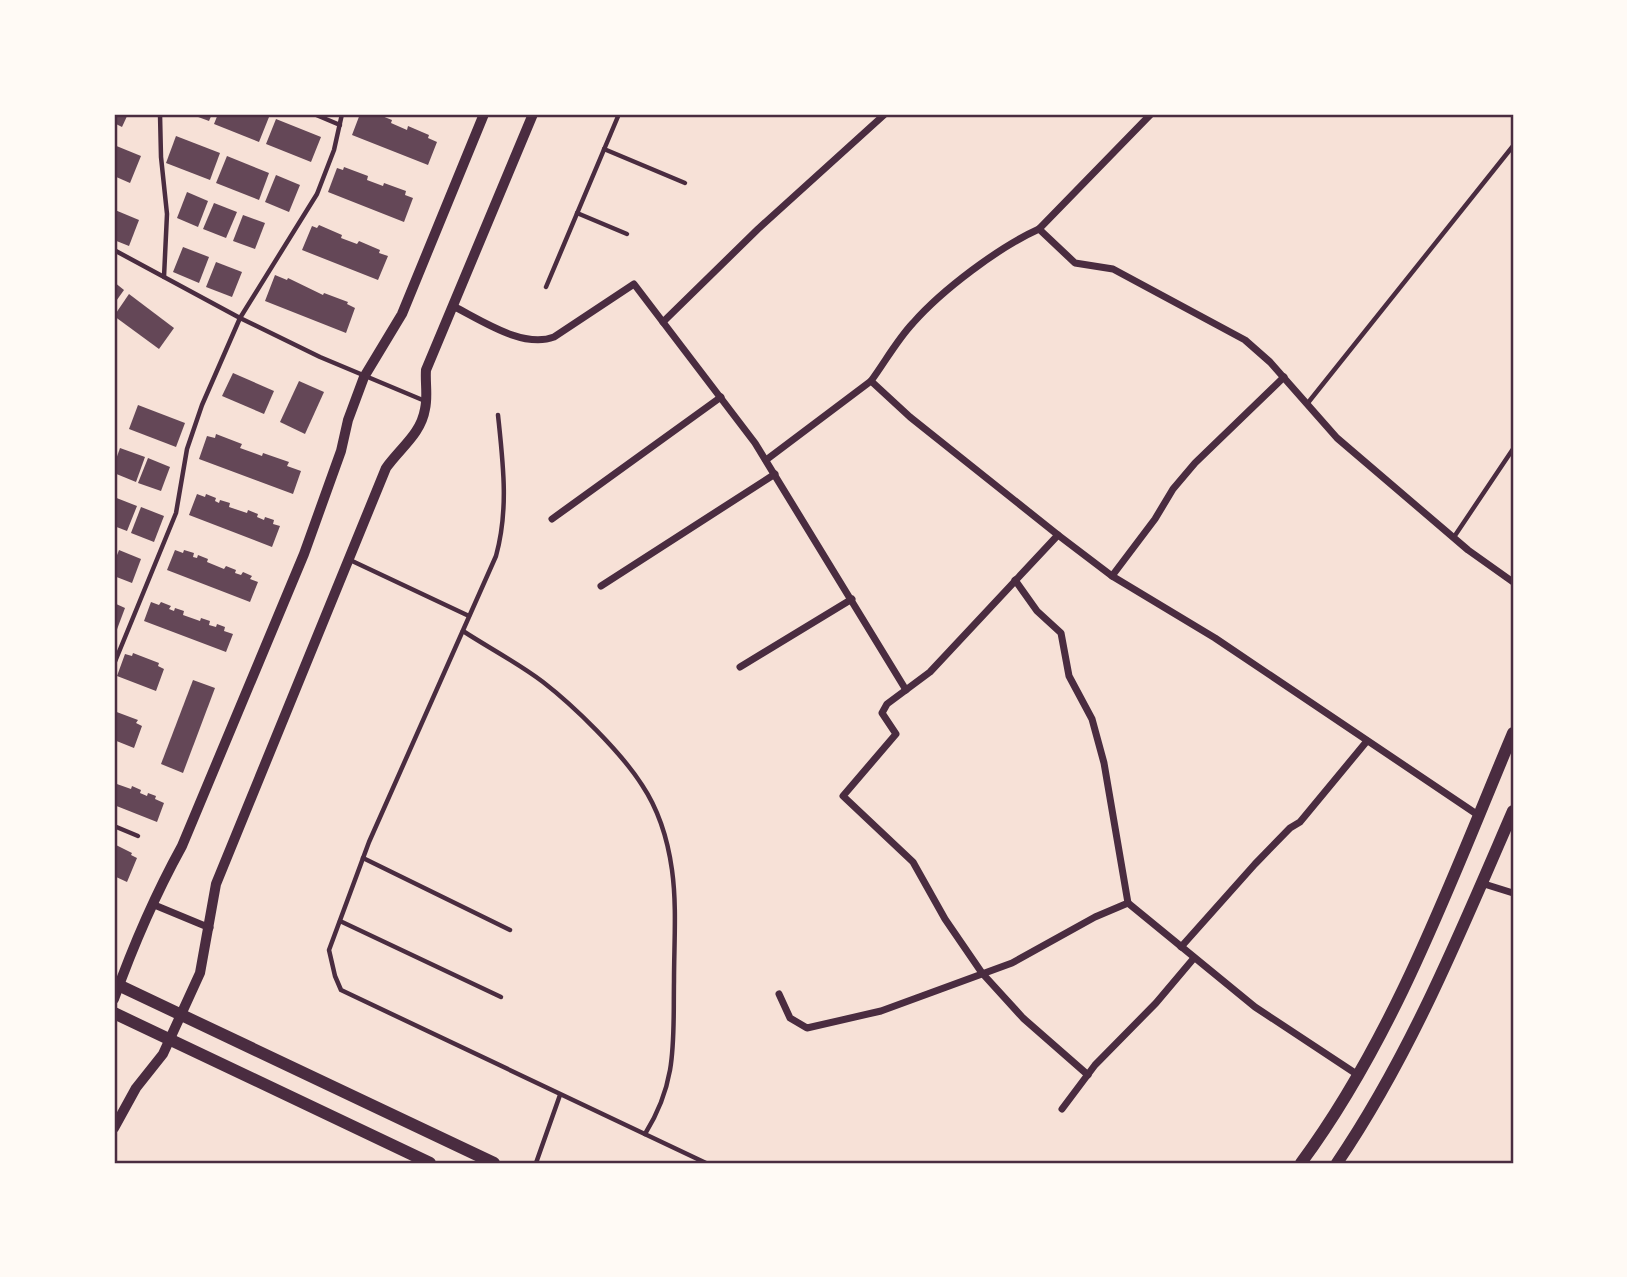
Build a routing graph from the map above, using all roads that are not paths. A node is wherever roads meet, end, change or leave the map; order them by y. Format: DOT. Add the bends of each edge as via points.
graph roads {
  1 [pos="160,114"];
  2 [pos="314,114"];
  3 [pos="342,114"];
  4 [pos="484,114"];
  5 [pos="533,114"];
  6 [pos="619,114"];
  7 [pos="885,114"];
  8 [pos="1151,114"];
  9 [pos="340,125"];
  10 [pos="1513,146"];
  11 [pos="604,149"];
  12 [pos="685,183"];
  13 [pos="577,213"];
  14 [pos="1039,229"];
  15 [pos="627,234"];
  16 [pos="114,250"];
  17 [pos="164,277"];
  18 [pos="546,287"];
  19 [pos="453,306"];
  20 [pos="240,318"];
  21 [pos="663,322"];
  22 [pos="364,376"];
  23 [pos="1284,377"];
  24 [pos="871,381"];
  25 [pos="721,397"];
  26 [pos="426,401"];
  27 [pos="1307,405"];
  28 [pos="498,415"];
  29 [pos="1513,449"];
  30 [pos="766,460"];
  31 [pos="775,474"];
  32 [pos="552,519"];
  33 [pos="1058,535"];
  34 [pos="1453,538"];
  35 [pos="349,559"];
  36 [pos="1112,576"];
  37 [pos="1015,580"];
  38 [pos="1513,582"];
  39 [pos="600,586"];
  40 [pos="852,599"];
  41 [pos="469,616"];
  42 [pos="463,631"];
  43 [pos="114,664"];
  44 [pos="740,667"];
  45 [pos="906,690"];
  46 [pos="1513,733"];
  47 [pos="1367,741"];
  48 [pos="1513,811"];
  49 [pos="1478,815"];
  50 [pos="114,826"];
  51 [pos="138,836"];
  52 [pos="363,858"];
  53 [pos="1481,883"];
  54 [pos="1513,893"];
  55 [pos="1128,903"];
  56 [pos="152,904"];
  57 [pos="340,921"];
  58 [pos="210,928"];
  59 [pos="510,930"];
  60 [pos="1181,947"];
  61 [pos="1194,958"];
  62 [pos="982,972"];
  63 [pos="116,984"];
  64 [pos="779,994"];
  65 [pos="501,997"];
  66 [pos="114,999"];
  67 [pos="114,1013"];
  68 [pos="181,1015"];
  69 [pos="169,1040"];
  70 [pos="1088,1075"];
  71 [pos="1358,1075"];
  72 [pos="560,1094"];
  73 [pos="1062,1109"];
  74 [pos="114,1128"];
  75 [pos="645,1134"];
  76 [pos="430,1163"];
  77 [pos="494,1163"];
  78 [pos="536,1163"];
  79 [pos="706,1163"];
  80 [pos="1301,1163"];
  81 [pos="1337,1163"];
  1 -- 17 [label="lane" via="167,214"];
  2 -- 9 [label="lane"];
  3 -- 9 [label="lane"];
  4 -- 22 [label="street" via="402,314"];
  5 -- 19 [label="street"];
  6 -- 11 [label="lane"];
  7 -- 21 [label="street"];
  8 -- 14 [label="street"];
  9 -- 20 [label="lane" via="317,194"];
  10 -- 27 [label="lane"];
  11 -- 12 [label="lane"];
  11 -- 13 [label="lane"];
  13 -- 15 [label="lane"];
  13 -- 18 [label="lane"];
  14 -- 23 [label="street" via="1076,263 1113,269 1245,340"];
  14 -- 24 [label="street" via="941,296 912,324"];
  16 -- 17 [label="lane"];
  17 -- 20 [label="lane"];
  19 -- 21 [label="street" via="522,339 539,341 554,337 634,284"];
  19 -- 26 [label="street" via="426,370"];
  20 -- 22 [label="lane"];
  20 -- 43 [label="lane" via="187,449 176,513"];
  21 -- 25 [label="street"];
  22 -- 26 [label="lane"];
  22 -- 56 [label="street" via="304,554 182,846"];
  23 -- 27 [label="street"];
  23 -- 36 [label="street" via="1195,463"];
  24 -- 30 [label="street"];
  24 -- 33 [label="street"];
  25 -- 30 [label="street"];
  25 -- 32 [label="street"];
  26 -- 35 [label="street" via="418,430 386,468"];
  27 -- 34 [label="street" via="1337,438"];
  28 -- 41 [label="lane" via="505,494 503,528 496,556"];
  29 -- 34 [label="lane"];
  30 -- 31 [label="street"];
  31 -- 39 [label="street"];
  31 -- 40 [label="street"];
  33 -- 36 [label="street"];
  33 -- 37 [label="street"];
  34 -- 38 [label="street"];
  35 -- 41 [label="lane"];
  35 -- 58 [label="street" via="216,884"];
  36 -- 47 [label="street" via="1216,638"];
  37 -- 45 [label="street" via="930,672"];
  37 -- 55 [label="street" via="1037,611 1061,633 1069,676 1092,719"];
  40 -- 44 [label="street"];
  40 -- 45 [label="street"];
  41 -- 42 [label="lane"];
  42 -- 52 [label="lane"];
  42 -- 75 [label="lane" via="542,681 580,715 643,785 660,823 674,893 673,1048 668,1084"];
  45 -- 62 [label="street" via="887,704 883,713 896,734 844,796 913,862"];
  46 -- 49 [label="main road"];
  47 -- 49 [label="street"];
  47 -- 60 [label="street" via="1300,822 1255,864"];
  48 -- 53 [label="main road"];
  49 -- 71 [label="main road" via="1411,970"];
  50 -- 51 [label="lane"];
  52 -- 57 [label="lane"];
  52 -- 59 [label="lane"];
  53 -- 54 [label="street"];
  53 -- 81 [label="main road" via="1411,1035"];
  55 -- 60 [label="street"];
  55 -- 62 [label="street" via="1012,963"];
  56 -- 58 [label="street"];
  56 -- 63 [label="street"];
  57 -- 65 [label="lane"];
  57 -- 72 [label="lane" via="329,950 341,989"];
  58 -- 68 [label="street" via="200,973"];
  60 -- 61 [label="street"];
  61 -- 70 [label="street"];
  61 -- 71 [label="street" via="1255,1007"];
  62 -- 64 [label="street" via="881,1011 807,1028 790,1018"];
  62 -- 70 [label="street" via="1037,1031"];
  63 -- 66 [label="street"];
  63 -- 68 [label="main road"];
  67 -- 69 [label="main road"];
  68 -- 69 [label="street"];
  68 -- 77 [label="main road"];
  69 -- 74 [label="street"];
  69 -- 76 [label="main road"];
  70 -- 73 [label="street"];
  71 -- 80 [label="main road"];
  72 -- 75 [label="lane"];
  72 -- 78 [label="lane"];
  75 -- 79 [label="lane"];
}
